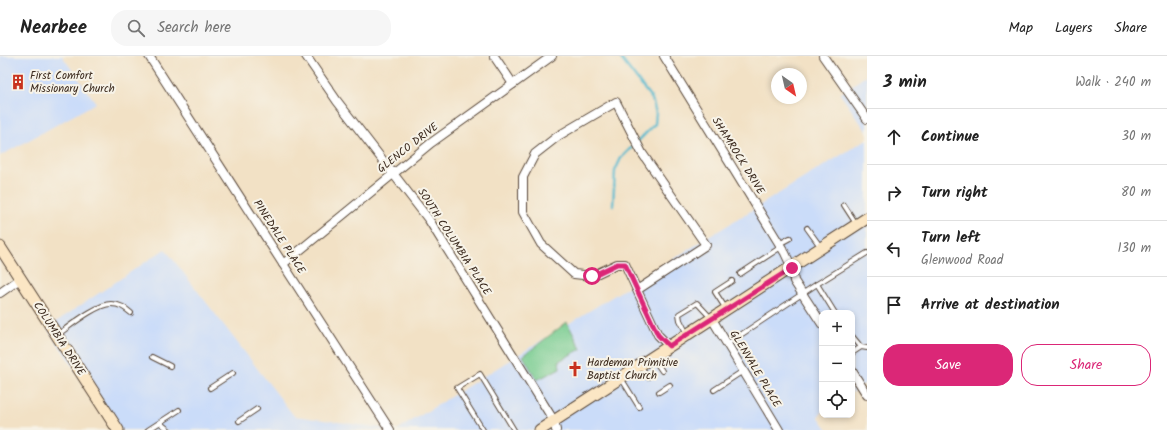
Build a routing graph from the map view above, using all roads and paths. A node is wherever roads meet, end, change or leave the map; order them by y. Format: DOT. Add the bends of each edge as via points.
graph roads {
  1 [pos="149,56"];
  2 [pos="306,56"];
  3 [pos="494,56"];
  4 [pos="552,56"];
  5 [pos="664,56"];
  6 [pos="824,56"];
  7 [pos="512,84"];
  8 [pos="867,119"];
  9 [pos="394,173"];
  10 [pos="844,205"];
  11 [pos="867,218"];
  12 [pos="857,225"];
  13 [pos="808,228"];
  14 [pos="790,238"];
  15 [pos="780,246"];
  16 [pos="0,247"];
  17 [pos="822,248"];
  18 [pos="867,253"];
  19 [pos="283,264"];
  20 [pos="792,268"];
  21 [pos="740,274"];
  22 [pos="20,280"];
  23 [pos="732,281"];
  24 [pos="817,284"];
  25 [pos="637,290"];
  26 [pos="0,293"];
  27 [pos="802,294"];
  28 [pos="727,310"];
  29 [pos="833,310"];
  30 [pos="131,313"];
  31 [pos="712,319"];
  32 [pos="819,320"];
  33 [pos="56,335"];
  34 [pos="687,335"];
  35 [pos="855,340"];
  36 [pos="727,344"];
  37 [pos="669,346"];
  38 [pos="861,347"];
  39 [pos="867,348"];
  40 [pos="855,351"];
  41 [pos="152,357"];
  42 [pos="653,357"];
  43 [pos="640,365"];
  44 [pos="170,366"];
  45 [pos="743,370"];
  46 [pos="662,371"];
  47 [pos="233,373"];
  48 [pos="855,376"];
  49 [pos="648,377"];
  50 [pos="621,378"];
  51 [pos="670,384"];
  52 [pos="210,388"];
  53 [pos="714,390"];
  54 [pos="659,392"];
  55 [pos="867,395"];
  56 [pos="639,407"];
  57 [pos="257,409"];
  58 [pos="179,410"];
  59 [pos="239,421"];
  60 [pos="160,423"];
  61 [pos="555,425"];
  62 [pos="118,430"];
  63 [pos="148,430"];
  64 [pos="165,430"];
  65 [pos="169,430"];
  66 [pos="390,430"];
  67 [pos="484,430"];
  68 [pos="514,430"];
  69 [pos="540,430"];
  70 [pos="779,430"];
  1 -- 19 [label="street, PINEDALE PLACE"];
  2 -- 9 [label="street, SOUTH COLUMBIA PLACE" via="337,101"];
  3 -- 7 [label="street"];
  4 -- 7 [label="street, GLENCO DRIVE"];
  5 -- 15 [label="street, SHAMROCK DRIVE"];
  6 -- 8 [label="street"];
  7 -- 9 [label="street, GLENCO DRIVE"];
  9 -- 19 [label="street, GLENCO DRIVE"];
  9 -- 61 [label="street, SOUTH COLUMBIA PLACE" via="429,220"];
  10 -- 12 [label="lane"];
  11 -- 12 [label="main road"];
  12 -- 17 [label="main road"];
  13 -- 17 [label="lane"];
  14 -- 15 [label="lane"];
  15 -- 20 [label="street, SHAMROCK DRIVE"];
  15 -- 21 [label="lane"];
  16 -- 22 [label="main road, COLUMBIA DRIVE"];
  17 -- 20 [label="main road"];
  18 -- 24 [label="lane"];
  19 -- 66 [label="street, PINEDALE PLACE"];
  20 -- 27 [label="street, SHAMROCK DRIVE" via="794,281"];
  20 -- 28 [label="main road"];
  22 -- 26 [label="street"];
  22 -- 33 [label="main road, COLUMBIA DRIVE"];
  23 -- 28 [label="lane" via="715,292"];
  24 -- 27 [label="lane"];
  24 -- 29 [label="lane"];
  25 -- 25 [label="street" via="706,245 642,153 616,102 558,136 535,154 523,177 523,212 541,244 574,274 592,276 617,264 625,264"];
  25 -- 37 [label="street" via="658,335"];
  27 -- 32 [label="street, SHAMROCK DRIVE"];
  27 -- 36 [label="lane"];
  28 -- 31 [label="main road"];
  30 -- 33 [label="lane" via="123,306 102,306"];
  31 -- 34 [label="main road"];
  31 -- 34 [label="lane" via="697,303 690,306 679,314"];
  31 -- 36 [label="street, GLENVALE PLACE"];
  33 -- 62 [label="main road, COLUMBIA DRIVE"];
  34 -- 37 [label="main road"];
  35 -- 38 [label="lane"];
  36 -- 45 [label="street, GLENVALE PLACE"];
  37 -- 42 [label="main road"];
  38 -- 39 [label="lane"];
  38 -- 40 [label="lane"];
  41 -- 44 [label="lane"];
  42 -- 43 [label="main road"];
  42 -- 46 [label="lane"];
  43 -- 49 [label="lane"];
  43 -- 50 [label="main road"];
  45 -- 53 [label="lane"];
  45 -- 70 [label="street, GLENVALE PLACE"];
  47 -- 52 [label="lane"];
  48 -- 55 [label="street"];
  50 -- 56 [label="lane"];
  50 -- 61 [label="main road"];
  51 -- 54 [label="lane"];
  57 -- 59 [label="lane"];
  58 -- 60 [label="lane"];
  60 -- 63 [label="lane"];
  60 -- 64 [label="lane"];
  60 -- 65 [label="lane"];
  61 -- 69 [label="main road"];
  67 -- 68 [label="lane" via="457,388 480,374"];
}
